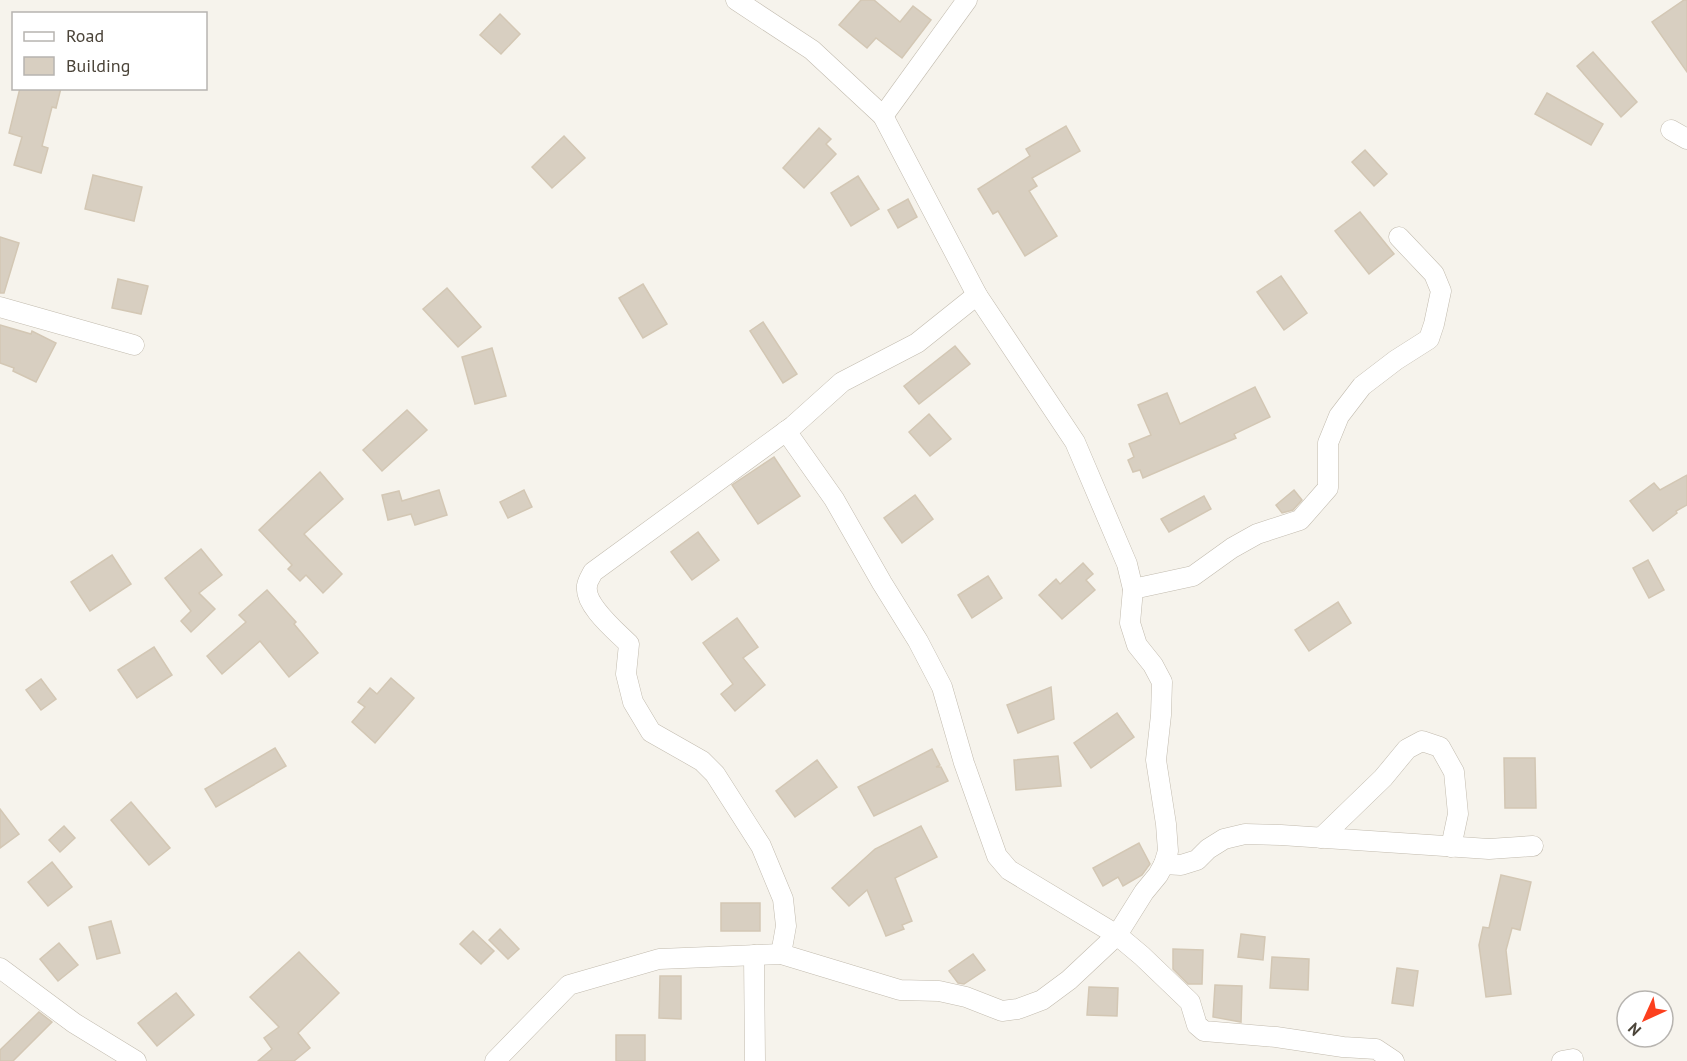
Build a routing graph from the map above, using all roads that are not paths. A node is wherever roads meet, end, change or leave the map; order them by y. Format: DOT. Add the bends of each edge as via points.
graph roads {
  1 [pos="736,0"];
  2 [pos="968,0"];
  3 [pos="883,116"];
  4 [pos="1399,237"];
  5 [pos="977,295"];
  6 [pos="0,307"];
  7 [pos="134,345"];
  8 [pos="786,431"];
  9 [pos="1133,589"];
  10 [pos="1321,838"];
  11 [pos="1533,846"];
  12 [pos="1451,847"];
  13 [pos="1164,864"];
  14 [pos="1117,935"];
  15 [pos="781,954"];
  16 [pos="754,955"];
  17 [pos="0,968"];
  18 [pos="1337,1054"];
  19 [pos="136,1061"];
  20 [pos="495,1061"];
  21 [pos="755,1061"];
  22 [pos="1394,1061"];
  1 -- 3 [label="street" via="812,50"];
  2 -- 3 [label="street"];
  3 -- 5 [label="street"];
  4 -- 9 [label="street" via="1434,274 1441,291 1434,324 1429,339 1362,386 1339,416 1328,443 1328,488 1300,520 1257,534 1193,576"];
  5 -- 8 [label="street" via="917,343 842,382"];
  5 -- 9 [label="street" via="1075,442 1127,564"];
  6 -- 7 [label="street"];
  8 -- 14 [label="street" via="834,499 942,687 997,856 1009,870"];
  8 -- 15 [label="street" via="593,572 586,585 589,600 629,644 626,674 633,702 651,732 702,761 715,774 760,846 783,899 786,926"];
  9 -- 13 [label="street" via="1133,634 1162,682 1156,760 1166,824 1168,851"];
  10 -- 12 [label="street"];
  10 -- 12 [label="street" via="1407,749 1422,741 1440,747 1454,772 1458,814"];
  10 -- 13 [label="street" via="1245,834 1224,839 1197,860 1181,865"];
  11 -- 12 [label="street"];
  13 -- 14 [label="street"];
  14 -- 15 [label="street" via="1042,1000 1002,1011 939,991 900,990"];
  14 -- 18 [label="street" via="1190,1002 1197,1025 1204,1031 1276,1037"];
  15 -- 16 [label="street"];
  16 -- 20 [label="street" via="658,959 568,985"];
  16 -- 21 [label="street"];
  17 -- 19 [label="street" via="74,1023"];
  18 -- 22 [label="street" via="1376,1049"];
}
